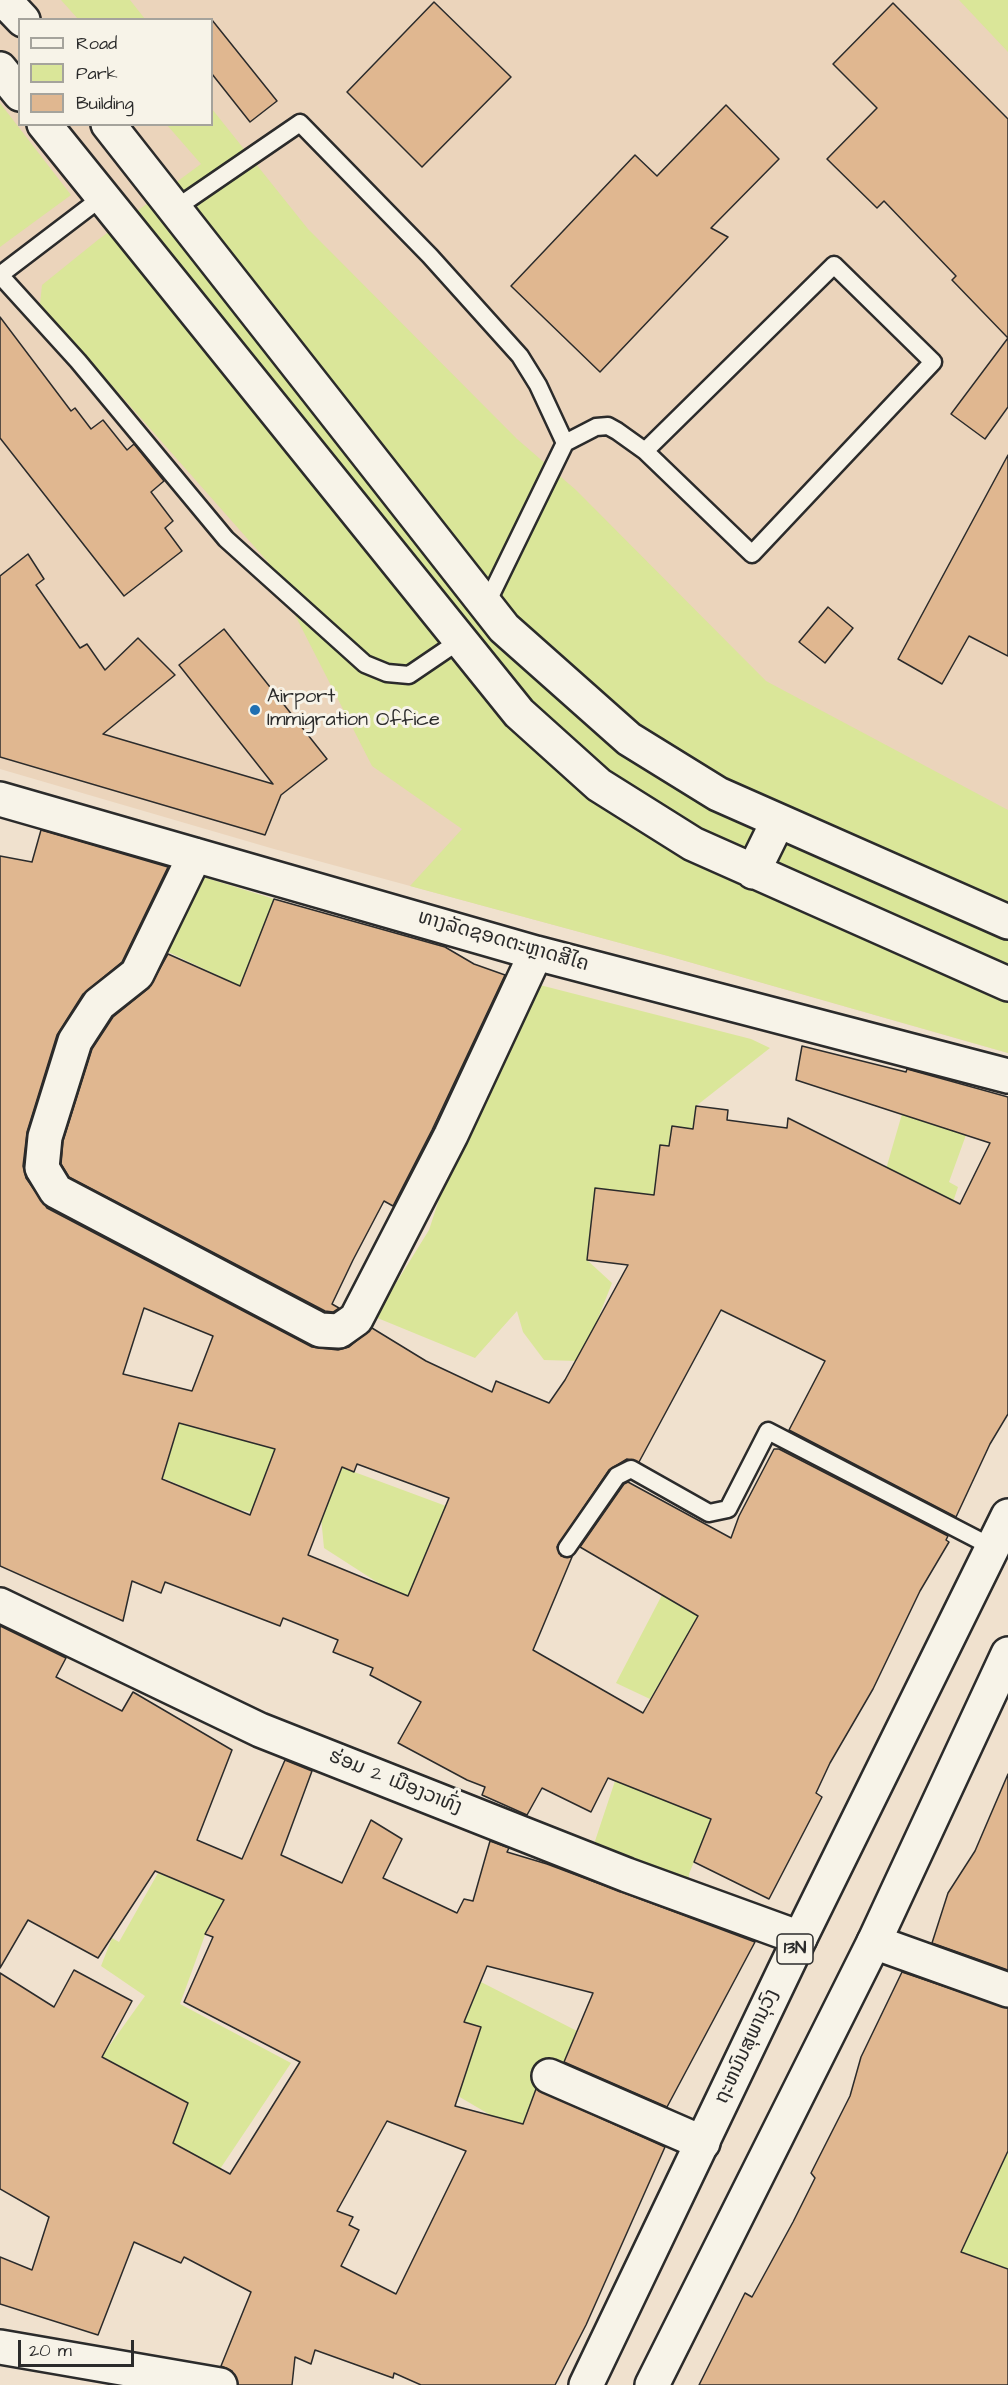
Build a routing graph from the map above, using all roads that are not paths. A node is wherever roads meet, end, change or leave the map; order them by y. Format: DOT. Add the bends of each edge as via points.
graph roads {
  1 [pos="4,0"];
  2 [pos="21,18"];
  3 [pos="0,69"];
  4 [pos="18,92"];
  5 [pos="46,126"];
  6 [pos="110,126"];
  7 [pos="141,164"];
  8 [pos="101,198"];
  9 [pos="176,208"];
  10 [pos="0,275"];
  11 [pos="565,442"];
  12 [pos="645,451"];
  13 [pos="486,605"];
  14 [pos="458,635"];
  15 [pos="0,799"];
  16 [pos="778,821"];
  17 [pos="195,855"];
  18 [pos="753,872"];
  19 [pos="1008,922"];
  20 [pos="536,953"];
  21 [pos="1008,984"];
  22 [pos="1008,1076"];
  23 [pos="1008,1516"];
  24 [pos="992,1547"];
  25 [pos="567,1548"];
  26 [pos="0,1605"];
  27 [pos="1008,1654"];
  28 [pos="800,1938"];
  29 [pos="874,1942"];
  30 [pos="1008,1990"];
  31 [pos="549,2076"];
  32 [pos="703,2143"];
  33 [pos="0,2348"];
  34 [pos="220,2385"];
  35 [pos="586,2385"];
  36 [pos="652,2385"];
  1 -- 2 [label="main road"];
  3 -- 4 [label="main road"];
  5 -- 8 [label="main road"];
  6 -- 7 [label="main road"];
  7 -- 8 [label="main road"];
  7 -- 9 [label="main road"];
  8 -- 10 [label="lane"];
  8 -- 14 [label="main road"];
  9 -- 11 [label="lane" via="300,123 520,356"];
  9 -- 13 [label="main road"];
  10 -- 14 [label="lane" via="78,361 226,539 365,664 387,673 409,675"];
  11 -- 12 [label="lane" via="596,427 608,426"];
  11 -- 13 [label="lane"];
  12 -- 12 [label="lane" via="752,554 933,362 834,265"];
  13 -- 14 [label="main road"];
  13 -- 16 [label="main road" via="504,628 629,739 718,794"];
  14 -- 18 [label="main road" via="519,713 599,785 693,844"];
  15 -- 17 [label="main road, ທາງລັດຊອດຕະຫຼາດສີໄຄ"];
  16 -- 18 [label="main road"];
  16 -- 19 [label="main road"];
  17 -- 20 [label="main road, ທາງລັດຊອດຕະຫຼາດສີໄຄ"];
  17 -- 20 [label="main road" via="138,974 99,1004 75,1041 45,1137 42,1168 56,1191 320,1330 339,1331 356,1318 452,1135"];
  18 -- 21 [label="main road"];
  20 -- 22 [label="main road, ທາງລັດຊອດຕະຫຼາດສີໄຄ"];
  23 -- 24 [label="main road, ຖະຫນົນສຸພານຸວົງ / 13N"];
  24 -- 25 [label="lane" via="768,1431 728,1509 709,1513 631,1469 617,1476"];
  24 -- 28 [label="main road, ຖະຫນົນສຸພານຸວົງ / 13N"];
  26 -- 28 [label="main road, ຮ່ອມ 2 ເມືອງວາທົ່ງ" via="260,1730 627,1875"];
  27 -- 29 [label="main road"];
  28 -- 32 [label="main road, ຖະຫນົນສຸພານຸວົງ / 13N"];
  29 -- 30 [label="main road"];
  29 -- 36 [label="main road"];
  31 -- 32 [label="main road"];
  32 -- 35 [label="main road, ຖະຫນົນສຸພານຸວົງ / 13N"];
  33 -- 34 [label="main road"];
}
